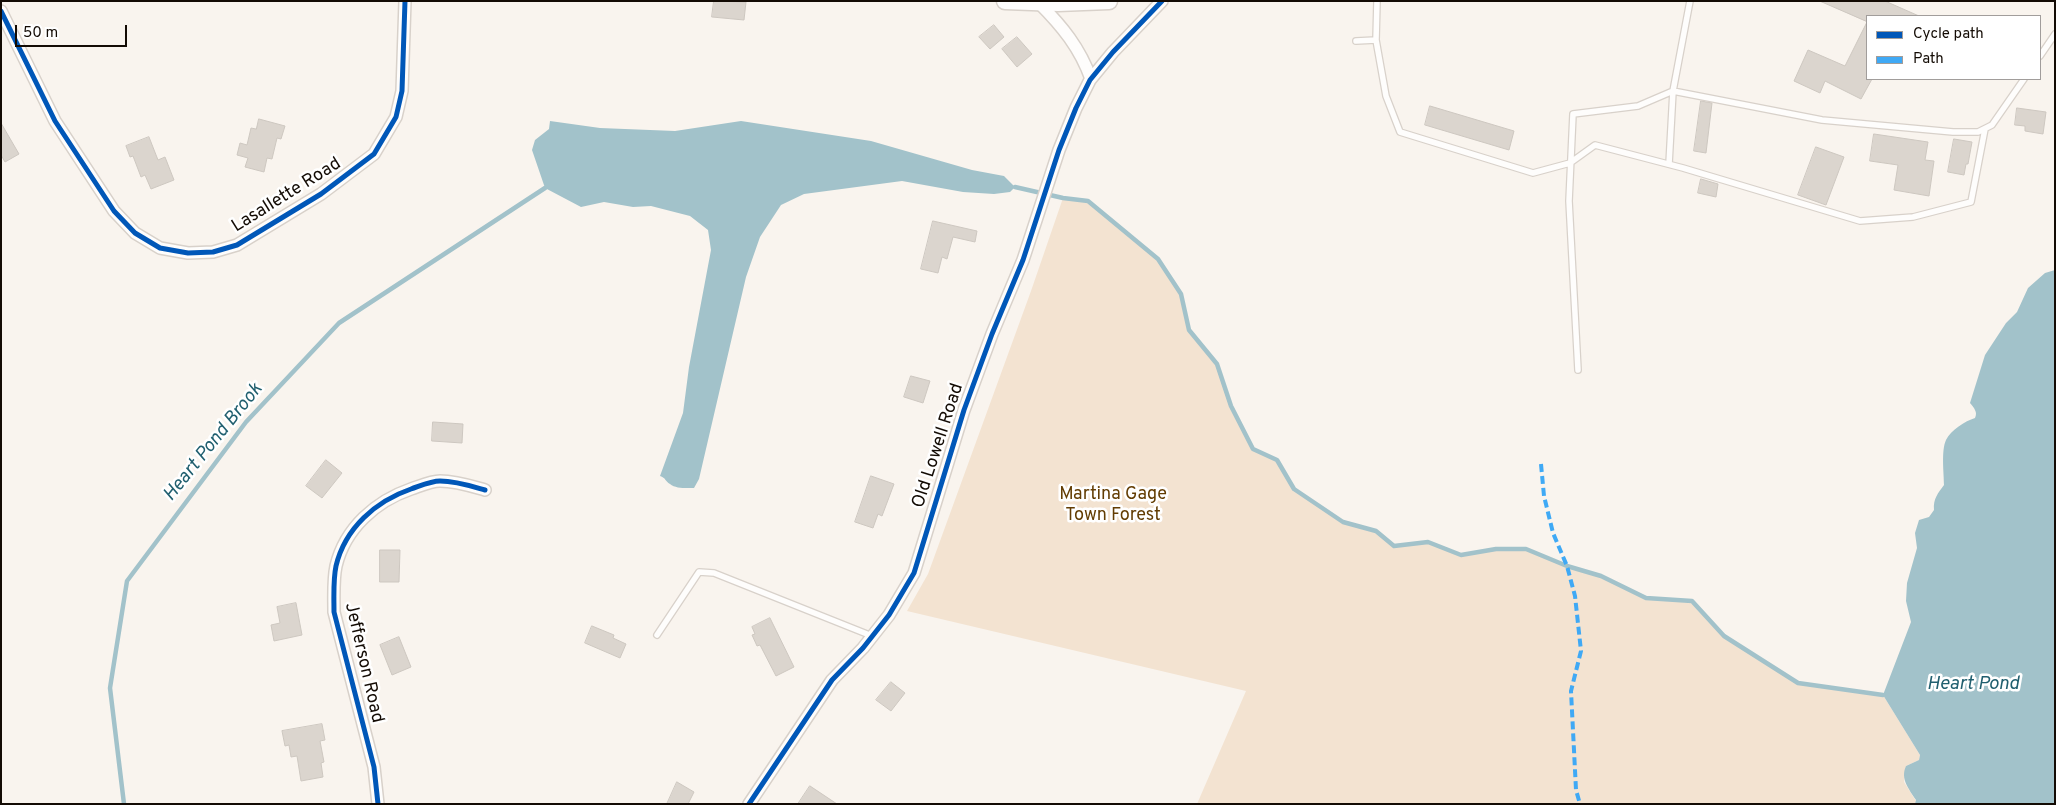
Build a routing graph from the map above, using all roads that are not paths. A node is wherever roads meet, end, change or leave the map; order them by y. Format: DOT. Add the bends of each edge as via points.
graph roads {
  1 [pos="405,1"];
  2 [pos="1005,1"];
  3 [pos="1109,1"];
  4 [pos="1162,1"];
  5 [pos="1377,1"];
  6 [pos="1690,1"];
  7 [pos="1039,3"];
  8 [pos="1,11"];
  9 [pos="2055,34"];
  10 [pos="1376,40"];
  11 [pos="1356,41"];
  12 [pos="2041,55"];
  13 [pos="1091,79"];
  14 [pos="2023,80"];
  15 [pos="1673,91"];
  16 [pos="1985,129"];
  17 [pos="1570,163"];
  18 [pos="1669,164"];
  19 [pos="1578,370"];
  20 [pos="486,490"];
  21 [pos="657,635"];
  22 [pos="872,636"];
  23 [pos="378,804"];
  24 [pos="749,804"];
  1 -- 8 [label="street, Lasallette Road" via="402,91 396,117 374,154 321,194 237,245 214,252 188,253 160,248 135,233 114,211 55,120"];
  2 -- 7 [label="main road"];
  3 -- 7 [label="main road"];
  4 -- 13 [label="street, Old Lowell Road"];
  5 -- 10 [label="lane"];
  6 -- 15 [label="lane"];
  7 -- 13 [label="street" via="1073,41 1084,58"];
  9 -- 12 [label="lane"];
  10 -- 11 [label="lane"];
  10 -- 17 [label="lane" via="1386,96 1400,132 1533,173"];
  13 -- 22 [label="street, Old Lowell Road" via="1059,150 1023,260 964,410 914,573"];
  14 -- 16 [label="lane" via="1992,126"];
  15 -- 16 [label="lane" via="1822,120 1953,132"];
  15 -- 17 [label="lane" via="1638,106 1573,114"];
  15 -- 18 [label="lane"];
  16 -- 18 [label="lane" via="1971,202 1913,217 1860,221"];
  17 -- 18 [label="lane" via="1595,144"];
  17 -- 19 [label="lane"];
  20 -- 23 [label="street, Jefferson Road" via="457,482 438,481 395,495 377,505 358,524 336,566 334,612 374,767"];
  21 -- 22 [label="lane" via="698,572 705,571"];
  22 -- 24 [label="street, Old Lowell Road" via="832,680"];
}
